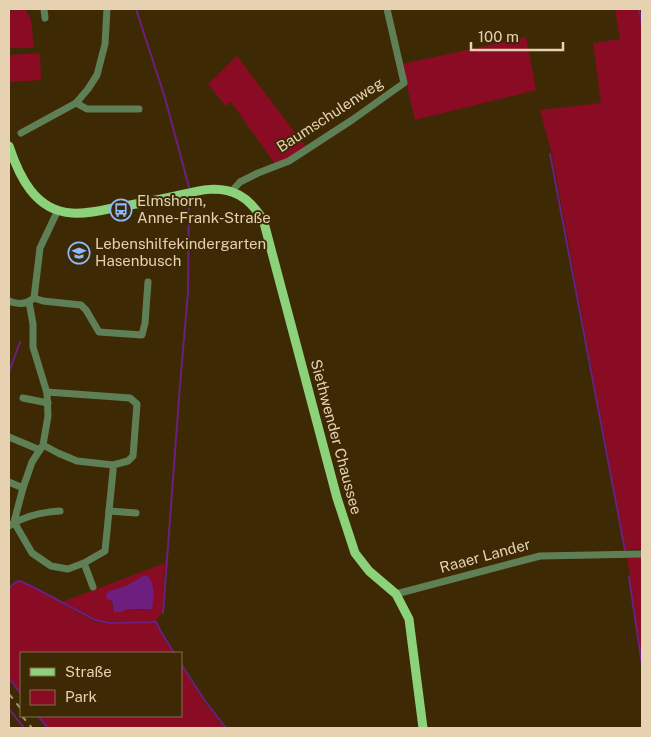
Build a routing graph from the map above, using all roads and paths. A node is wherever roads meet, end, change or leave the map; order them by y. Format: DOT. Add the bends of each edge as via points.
graph roads {
  1 [pos="44,9"];
  2 [pos="107,9"];
  3 [pos="387,9"];
  4 [pos="45,18"];
  5 [pos="76,103"];
  6 [pos="139,109"];
  7 [pos="21,133"];
  8 [pos="9,146"];
  9 [pos="231,192"];
  10 [pos="58,210"];
  11 [pos="148,282"];
  12 [pos="32,300"];
  13 [pos="9,301"];
  14 [pos="47,392"];
  15 [pos="23,398"];
  16 [pos="48,403"];
  17 [pos="9,437"];
  18 [pos="41,448"];
  19 [pos="113,465"];
  20 [pos="9,482"];
  21 [pos="23,488"];
  22 [pos="60,511"];
  23 [pos="109,511"];
  24 [pos="136,513"];
  25 [pos="11,524"];
  26 [pos="642,554"];
  27 [pos="84,563"];
  28 [pos="93,586"];
  29 [pos="396,594"];
  30 [pos="423,728"];
  1 -- 4 [label="street"];
  2 -- 5 [label="street" via="105,44 97,75"];
  3 -- 9 [label="street, Baumschulenweg" via="404,83 289,161 240,182"];
  5 -- 6 [label="street" via="87,109"];
  5 -- 7 [label="street"];
  8 -- 10 [label="main road" via="23,181 38,199"];
  9 -- 10 [label="main road, Siethwender Chaussee" via="205,189 88,213"];
  9 -- 29 [label="main road, Siethwender Chaussee" via="252,205 263,219 355,553 369,571"];
  10 -- 12 [label="street" via="40,248"];
  11 -- 12 [label="street" via="142,335 98,332 81,305"];
  12 -- 13 [label="street" via="23,304"];
  12 -- 14 [label="street" via="33,347"];
  14 -- 16 [label="street"];
  14 -- 19 [label="street" via="130,398 137,404 134,456"];
  15 -- 16 [label="street"];
  16 -- 18 [label="street"];
  17 -- 18 [label="street"];
  18 -- 19 [label="street" via="77,461"];
  18 -- 21 [label="street"];
  19 -- 23 [label="street"];
  20 -- 21 [label="street"];
  21 -- 25 [label="street"];
  22 -- 25 [label="street" via="42,512"];
  23 -- 24 [label="street"];
  23 -- 27 [label="street" via="105,551"];
  25 -- 27 [label="street" via="32,553 51,566 68,569"];
  26 -- 29 [label="street, Raaer Lander" via="540,556"];
  27 -- 28 [label="street"];
  29 -- 30 [label="main road, Siethwender Chaussee" via="409,619"];
}
